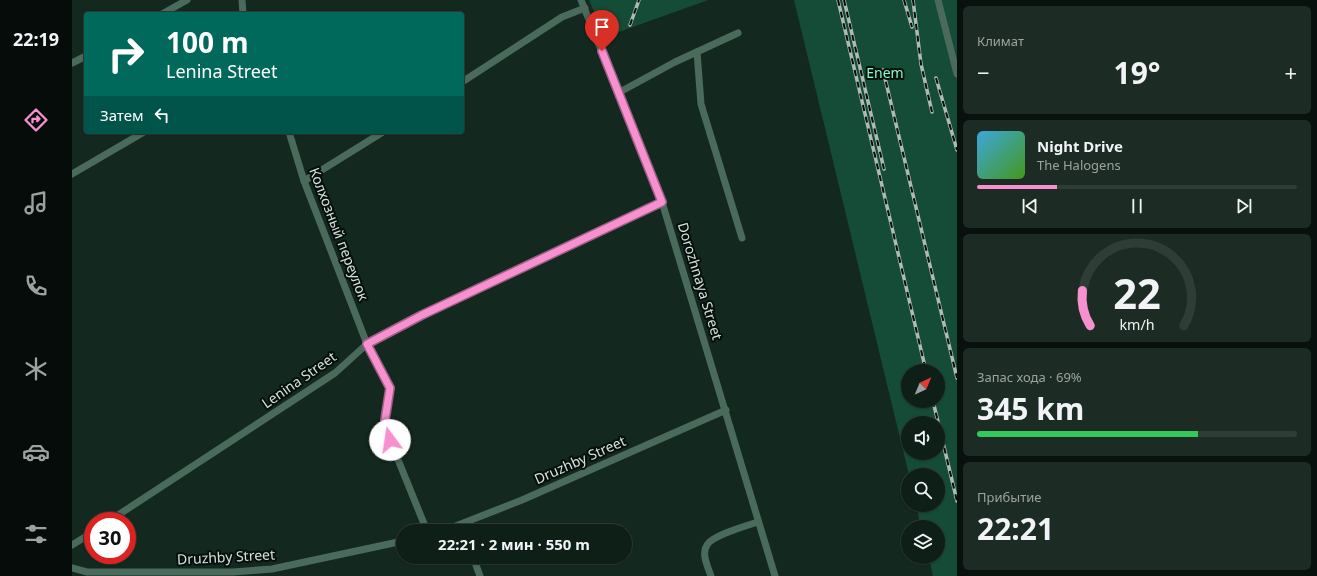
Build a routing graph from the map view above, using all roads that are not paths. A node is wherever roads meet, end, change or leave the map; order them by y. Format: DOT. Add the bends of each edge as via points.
graph roads {
  1 [pos="187,0"];
  2 [pos="242,0"];
  3 [pos="581,0"];
  4 [pos="938,0"];
  5 [pos="585,8"];
  6 [pos="166,12"];
  7 [pos="243,12"];
  8 [pos="738,33"];
  9 [pos="697,52"];
  10 [pos="84,57"];
  11 [pos="72,64"];
  12 [pos="957,74"];
  13 [pos="464,81"];
  14 [pos="618,93"];
  15 [pos="141,134"];
  16 [pos="290,134"];
  17 [pos="380,134"];
  18 [pos="72,174"];
  19 [pos="304,181"];
  20 [pos="662,202"];
  21 [pos="742,238"];
  22 [pos="367,344"];
  23 [pos="726,410"];
  24 [pos="123,512"];
  25 [pos="758,522"];
  26 [pos="424,524"];
  27 [pos="471,524"];
  28 [pos="84,538"];
  29 [pos="396,542"];
  30 [pos="72,545"];
  31 [pos="476,564"];
  32 [pos="72,568"];
  33 [pos="480,576"];
  34 [pos="711,576"];
  35 [pos="775,576"];
  1 -- 6 [label="street"];
  2 -- 7 [label="street"];
  3 -- 5 [label="street, Dorozhnaya Street"];
  4 -- 12 [label="street"];
  5 -- 13 [label="street" via="562,17"];
  5 -- 14 [label="street, Dorozhnaya Street"];
  8 -- 9 [label="street"];
  9 -- 14 [label="street"];
  9 -- 21 [label="street" via="701,104"];
  10 -- 11 [label="street"];
  14 -- 20 [label="street, Dorozhnaya Street"];
  15 -- 18 [label="street"];
  16 -- 19 [label="street, Колхозный переулок"];
  17 -- 19 [label="street"];
  19 -- 22 [label="street, Колхозный переулок"];
  20 -- 22 [label="street, Lenina Street" via="422,315"];
  20 -- 23 [label="street, Dorozhnaya Street"];
  22 -- 24 [label="street, Lenina Street" via="335,373"];
  22 -- 26 [label="street, Колхозный переулок" via="390,388 385,420 390,440"];
  23 -- 25 [label="street, Dorozhnaya Street"];
  23 -- 27 [label="street, Druzhby Street"];
  25 -- 34 [label="street" via="715,538 706,546 704,557"];
  25 -- 35 [label="street, Dorozhnaya Street"];
  28 -- 30 [label="street"];
  29 -- 32 [label="street, Druzhby Street" via="272,569 233,572 87,572"];
  31 -- 33 [label="street"];
}
